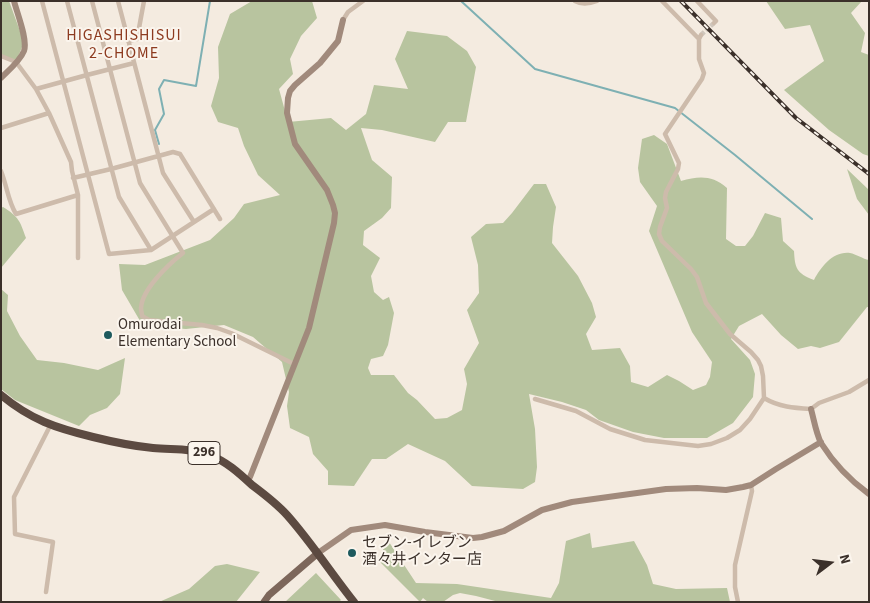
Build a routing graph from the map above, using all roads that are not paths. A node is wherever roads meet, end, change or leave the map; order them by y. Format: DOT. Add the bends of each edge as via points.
graph roads {
  1 [pos="14,1"];
  2 [pos="42,1"];
  3 [pos="67,1"];
  4 [pos="92,1"];
  5 [pos="118,1"];
  6 [pos="144,1"];
  7 [pos="363,1"];
  8 [pos="575,1"];
  9 [pos="597,1"];
  10 [pos="662,1"];
  11 [pos="697,1"];
  12 [pos="343,20"];
  13 [pos="714,23"];
  14 [pos="128,41"];
  15 [pos="1,56"];
  16 [pos="16,62"];
  17 [pos="134,63"];
  18 [pos="110,69"];
  19 [pos="87,75"];
  20 [pos="1,78"];
  21 [pos="63,81"];
  22 [pos="36,89"];
  23 [pos="49,112"];
  24 [pos="1,128"];
  25 [pos="158,156"];
  26 [pos="135,163"];
  27 [pos="112,169"];
  28 [pos="1,171"];
  29 [pos="88,174"];
  30 [pos="73,178"];
  31 [pos="78,195"];
  32 [pos="214,209"];
  33 [pos="220,219"];
  34 [pos="194,222"];
  35 [pos="172,235"];
  36 [pos="151,250"];
  37 [pos="78,258"];
  38 [pos="294,364"];
  39 [pos="869,380"];
  40 [pos="1,394"];
  41 [pos="764,398"];
  42 [pos="535,399"];
  43 [pos="811,409"];
  44 [pos="50,426"];
  45 [pos="821,442"];
  46 [pos="247,480"];
  47 [pos="750,486"];
  48 [pos="869,494"];
  49 [pos="318,553"];
  50 [pos="46,592"];
  51 [pos="264,602"];
  52 [pos="354,602"];
  53 [pos="738,602"];
  1 -- 16 [label="street" via="25,44"];
  2 -- 21 [label="street"];
  3 -- 19 [label="street"];
  4 -- 18 [label="street"];
  5 -- 14 [label="street"];
  6 -- 14 [label="street" via="137,38"];
  7 -- 12 [label="street"];
  8 -- 9 [label="street" via="582,4"];
  10 -- 41 [label="street" via="700,37 699,59 704,73 665,134 680,163 666,192 667,208 660,234 662,241 691,269 706,303 730,334 758,360"];
  11 -- 13 [label="street" via="716,21"];
  12 -- 38 [label="street" via="338,41 320,63 295,85 288,98 287,113 296,144 326,190 335,213 309,328"];
  14 -- 17 [label="street"];
  15 -- 16 [label="street"];
  16 -- 20 [label="street"];
  16 -- 22 [label="street"];
  17 -- 18 [label="street"];
  17 -- 25 [label="street"];
  18 -- 19 [label="street"];
  18 -- 26 [label="street"];
  19 -- 21 [label="street"];
  19 -- 27 [label="street"];
  21 -- 22 [label="street"];
  21 -- 29 [label="street"];
  22 -- 23 [label="street"];
  23 -- 24 [label="street"];
  23 -- 30 [label="street" via="71,162"];
  25 -- 26 [label="street"];
  25 -- 32 [label="street" via="173,152 180,154"];
  25 -- 34 [label="street" via="162,173"];
  26 -- 27 [label="street"];
  26 -- 35 [label="street" via="140,183"];
  27 -- 29 [label="street"];
  27 -- 36 [label="street" via="119,197"];
  28 -- 31 [label="street" via="10,205 16,214"];
  29 -- 30 [label="street"];
  29 -- 36 [label="street" via="109,254"];
  30 -- 31 [label="street"];
  31 -- 37 [label="street"];
  32 -- 33 [label="street"];
  32 -- 34 [label="street"];
  34 -- 35 [label="street"];
  35 -- 36 [label="street"];
  35 -- 38 [label="street" via="183,253 147,291 141,307 142,316 148,320 217,328"];
  38 -- 46 [label="street"];
  39 -- 43 [label="street"];
  40 -- 44 [label="highway, 296"];
  41 -- 42 [label="street" via="740,430 727,438 698,446 645,440 610,429 576,411"];
  41 -- 43 [label="street" via="785,407"];
  43 -- 45 [label="street"];
  44 -- 46 [label="highway, 296" via="122,444 197,451 222,460"];
  44 -- 50 [label="street" via="14,497 16,534 53,542"];
  45 -- 47 [label="street"];
  45 -- 48 [label="street" via="845,473"];
  46 -- 49 [label="highway, 296" via="286,514"];
  47 -- 49 [label="street" via="726,490 666,489 572,502 542,510 504,531 473,538 385,525 351,530"];
  47 -- 53 [label="street" via="752,490 736,566"];
  49 -- 51 [label="main road"];
  49 -- 52 [label="highway, 296"];
}
